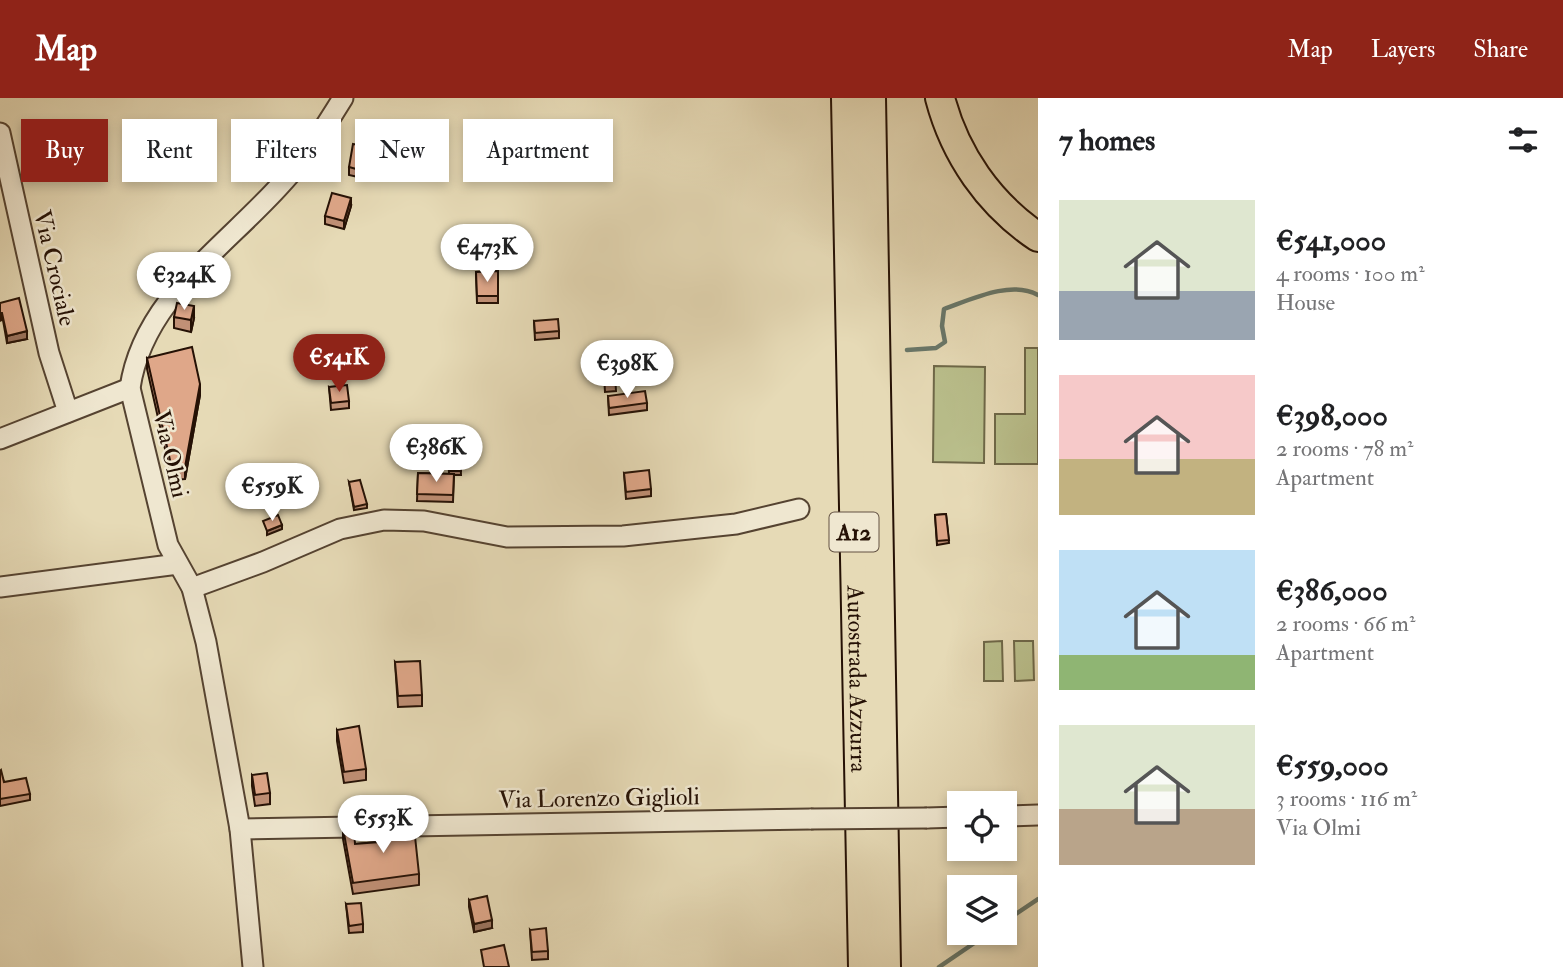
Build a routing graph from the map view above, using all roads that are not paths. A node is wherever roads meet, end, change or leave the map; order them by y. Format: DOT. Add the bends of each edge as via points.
graph roads {
  1 [pos="343,98"];
  2 [pos="846,98"];
  3 [pos="871,98"];
  4 [pos="940,98"];
  5 [pos="0,133"];
  6 [pos="1038,237"];
  7 [pos="130,388"];
  8 [pos="68,412"];
  9 [pos="0,439"];
  10 [pos="799,509"];
  11 [pos="178,564"];
  12 [pos="0,587"];
  13 [pos="192,588"];
  14 [pos="1038,815"];
  15 [pos="1017,816"];
  16 [pos="947,817"];
  17 [pos="240,829"];
  18 [pos="254,967"];
  19 [pos="863,967"];
  20 [pos="886,967"];
  1 -- 7 [label="street, Via Olmi" via="286,179 175,292 148,333"];
  2 -- 19 [label="highway, Autostrada Azzurra / A12"];
  3 -- 20 [label="highway, Autostrada Azzurra / A12"];
  4 -- 6 [label="highway" via="974,175 1006,212"];
  5 -- 8 [label="street, Via Crociale" via="49,353"];
  7 -- 8 [label="street"];
  7 -- 11 [label="street, Via Olmi" via="168,545"];
  8 -- 9 [label="street"];
  10 -- 13 [label="street" via="736,524 586,537 507,537 424,521 384,520 340,529"];
  11 -- 12 [label="street"];
  11 -- 13 [label="street, Via Olmi"];
  13 -- 17 [label="street, Via Olmi"];
  14 -- 15 [label="street"];
  16 -- 17 [label="street, Via Lorenzo Giglioli, bridge"];
  17 -- 18 [label="street, Via Olmi"];
}
